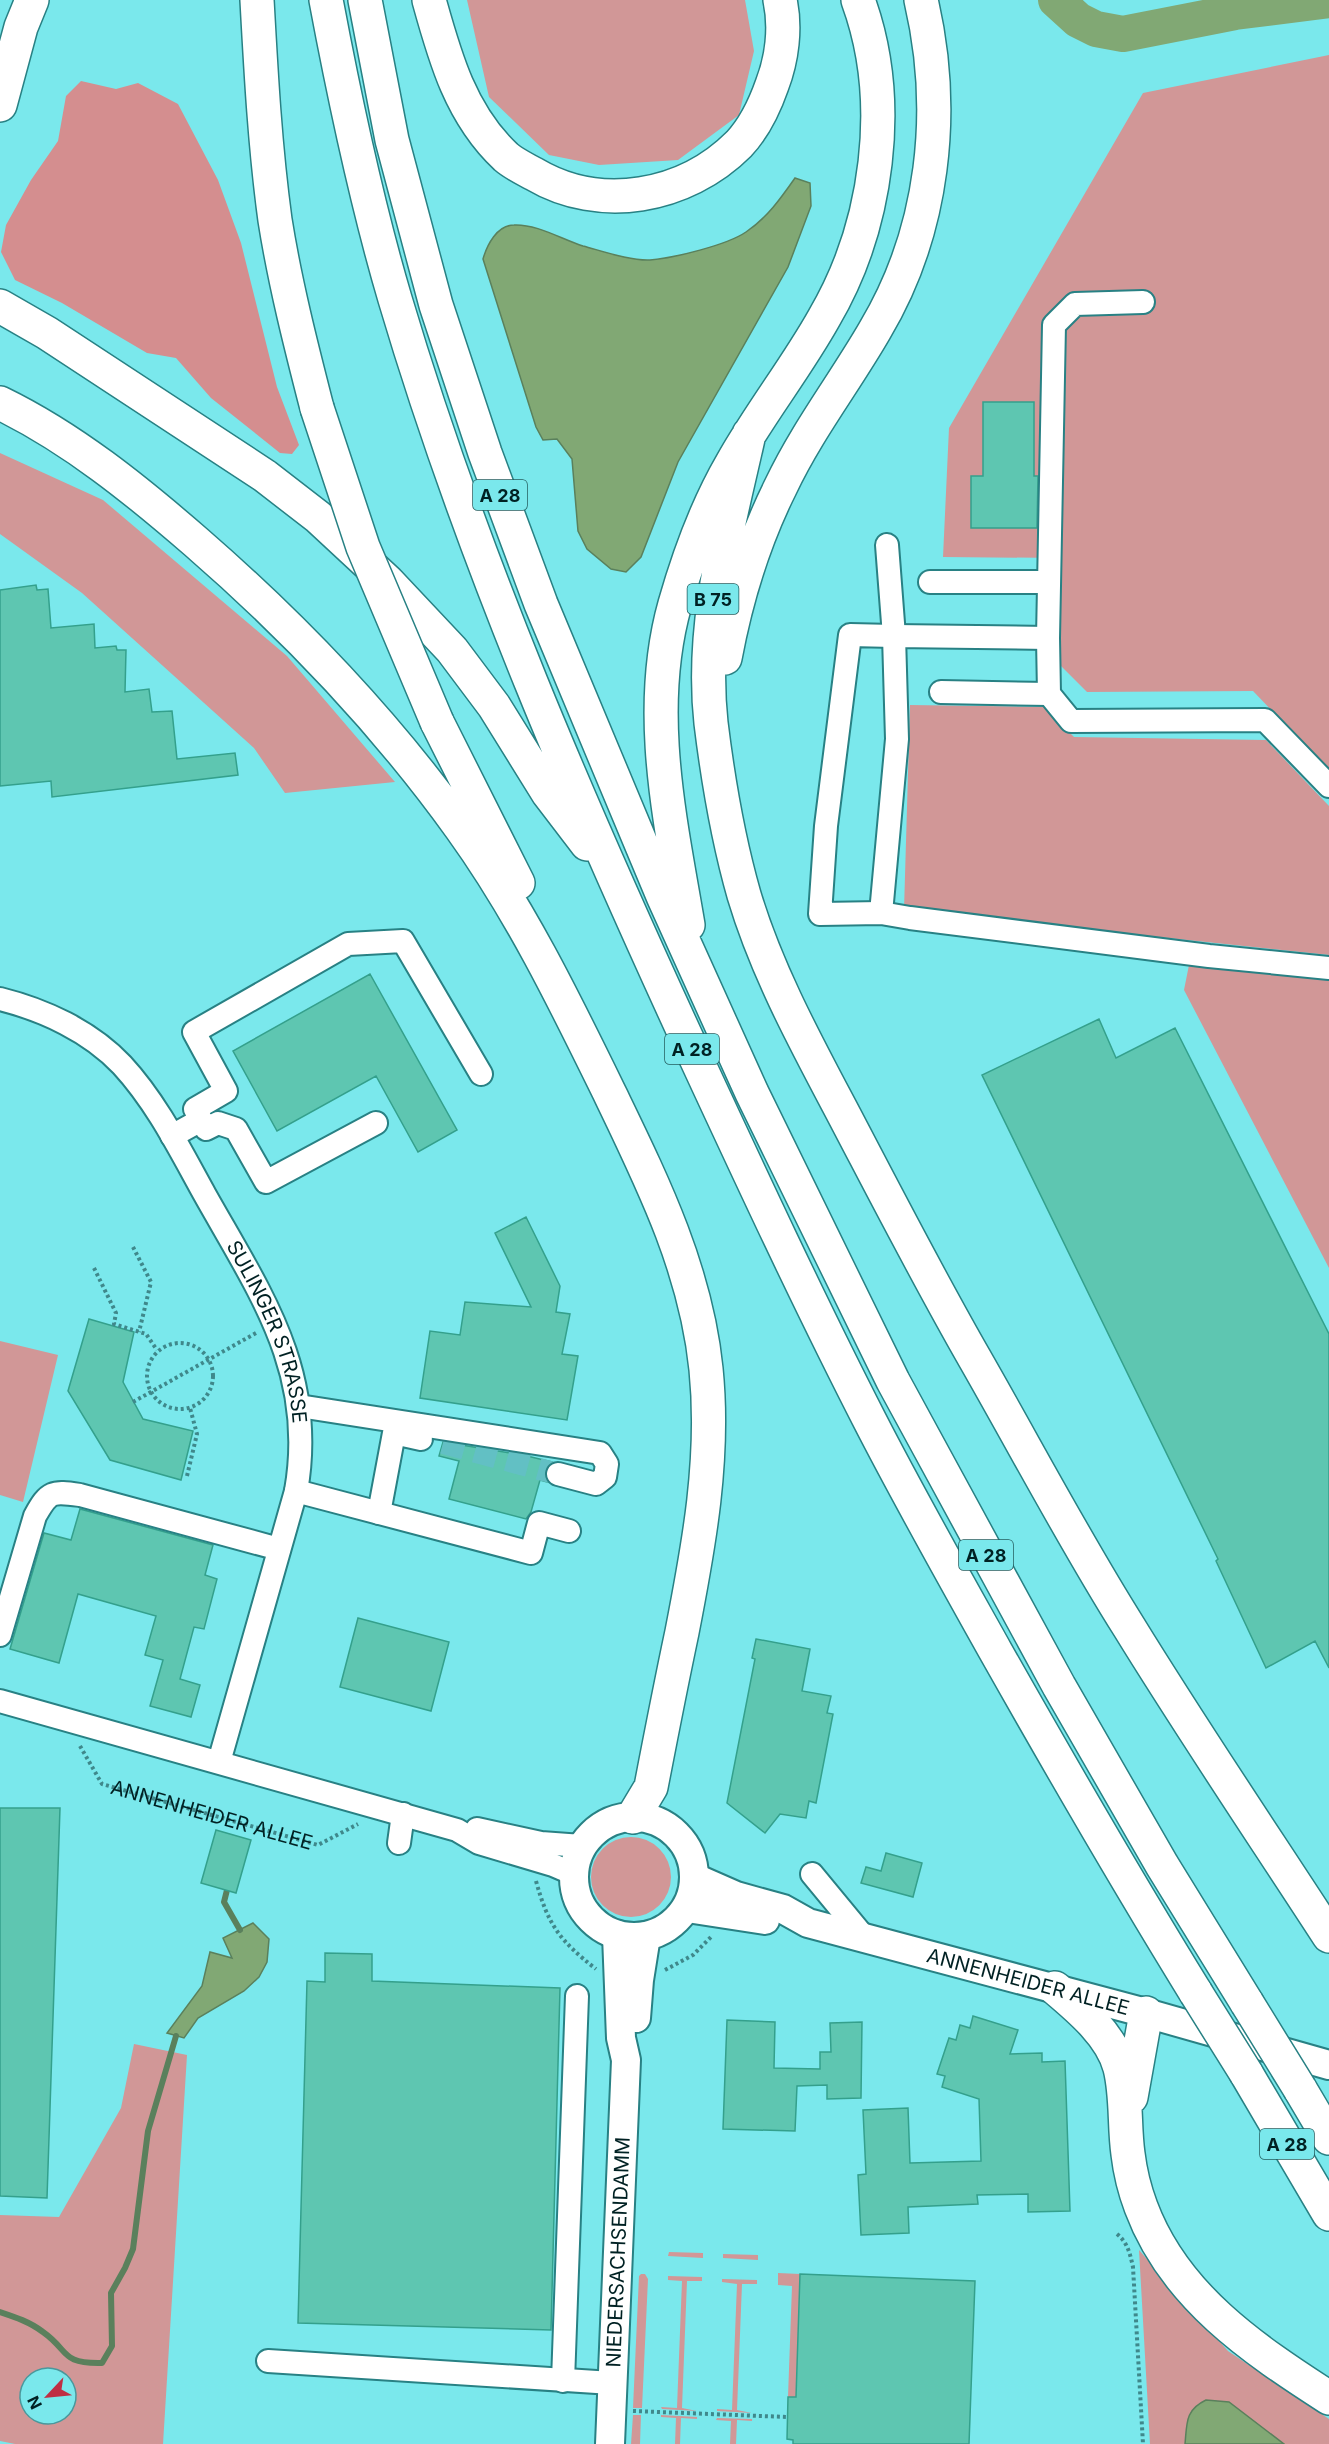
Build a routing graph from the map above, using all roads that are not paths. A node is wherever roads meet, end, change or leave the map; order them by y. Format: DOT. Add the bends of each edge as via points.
graph roads {
  1 [pos="32,0"];
  2 [pos="257,0"];
  3 [pos="326,0"];
  4 [pos="365,0"];
  5 [pos="429,0"];
  6 [pos="780,0"];
  7 [pos="858,0"];
  8 [pos="921,0"];
  9 [pos="0,105"];
  10 [pos="1143,302"];
  11 [pos="0,306"];
  12 [pos="0,404"];
  13 [pos="749,434"];
  14 [pos="887,544"];
  15 [pos="930,582"];
  16 [pos="1049,582"];
  17 [pos="894,636"];
  18 [pos="1048,638"];
  19 [pos="941,692"];
  20 [pos="1049,694"];
  21 [pos="718,768"];
  22 [pos="1329,786"];
  23 [pos="615,881"];
  24 [pos="881,912"];
  25 [pos="1329,968"];
  26 [pos="696,971"];
  27 [pos="0,999"];
  28 [pos="573,1018"];
  29 [pos="481,1074"];
  30 [pos="201,1120"];
  31 [pos="376,1123"];
  32 [pos="172,1136"];
  33 [pos="299,1406"];
  34 [pos="442,1443"];
  35 [pos="558,1474"];
  36 [pos="296,1491"];
  37 [pos="379,1513"];
  38 [pos="569,1531"];
  39 [pos="279,1549"];
  40 [pos="0,1635"];
  41 [pos="0,1701"];
  42 [pos="219,1762"];
  43 [pos="403,1814"];
  44 [pos="633,1816"];
  45 [pos="457,1830"];
  46 [pos="399,1843"];
  47 [pos="582,1846"];
  48 [pos="574,1874"];
  49 [pos="812,1874"];
  50 [pos="695,1878"];
  51 [pos="687,1908"];
  52 [pos="808,1923"];
  53 [pos="617,1935"];
  54 [pos="646,1936"];
  55 [pos="1329,1936"];
  56 [pos="864,1937"];
  57 [pos="629,1980"];
  58 [pos="1055,1988"];
  59 [pos="578,1996"];
  60 [pos="1146,2013"];
  61 [pos="1246,2058"];
  62 [pos="1329,2065"];
  63 [pos="1126,2116"];
  64 [pos="1329,2138"];
  65 [pos="1329,2214"];
  66 [pos="268,2361"];
  67 [pos="563,2381"];
  68 [pos="612,2397"];
  69 [pos="1329,2398"];
  70 [pos="610,2444"];
  1 -- 9 [label="highway"];
  2 -- 28 [label="highway, bridge" via="276,221 292,310 317,408 363,547 437,722 512,869"];
  3 -- 23 [label="highway, A 28" via="357,155 395,299 503,611"];
  4 -- 26 [label="highway, A 28" via="392,140 436,305 484,453 572,680"];
  5 -- 6 [label="highway" via="447,64 470,114 507,158 552,185 599,197 650,194 699,174 739,143 764,107 780,65"];
  7 -- 13 [label="highway" via="873,65 877,107 867,210 854,253 826,316"];
  8 -- 21 [label="highway" via="935,99 932,161 920,222 908,260 877,328 800,450 762,526 728,646 719,709"];
  10 -- 16 [label="street" via="1075,304 1054,325"];
  11 -- 23 [label="highway" via="265,476 388,582 452,650 494,706 548,793"];
  12 -- 28 [label="highway" via="69,443 170,519 266,603 344,682 464,831 536,946"];
  13 -- 21 [label="highway, B 75" via="708,641 711,722"];
  13 -- 26 [label="highway" via="731,464 688,559 674,607 662,698 662,759"];
  14 -- 17 [label="street"];
  15 -- 16 [label="street"];
  16 -- 18 [label="street"];
  17 -- 18 [label="street"];
  17 -- 24 [label="street" via="897,739"];
  17 -- 24 [label="street" via="850,635 826,826 820,914"];
  18 -- 20 [label="street"];
  19 -- 20 [label="street"];
  20 -- 22 [label="street" via="1071,721 1265,720"];
  21 -- 55 [label="highway" via="745,898 765,952 806,1042 922,1266 1126,1623"];
  23 -- 61 [label="highway, A 28, bridge" via="770,1217 871,1423 1078,1796 1196,1993"];
  24 -- 25 [label="street"];
  26 -- 64 [label="highway, A 28, bridge" via="893,1382 1162,1865"];
  27 -- 32 [label="street, SULINGER STRASSE" via="53,1016 108,1053 148,1098"];
  28 -- 44 [label="highway" via="675,1236 701,1329 706,1368 708,1449 698,1548 651,1787"];
  29 -- 30 [label="street" via="403,940 348,944 194,1032 226,1091 195,1109"];
  30 -- 31 [label="street" via="206,1129 218,1123 236,1129 266,1182"];
  30 -- 32 [label="street"];
  32 -- 33 [label="street, SULINGER STRASSE" via="276,1322"];
  33 -- 35 [label="street" via="600,1453 607,1464 605,1477 596,1484"];
  33 -- 36 [label="street, SULINGER STRASSE" via="300,1467"];
  34 -- 37 [label="street" via="394,1433"];
  36 -- 37 [label="street"];
  36 -- 39 [label="street, SULINGER STRASSE"];
  37 -- 38 [label="street" via="531,1553 539,1523"];
  39 -- 40 [label="street" via="80,1495 50,1494 35,1516"];
  39 -- 42 [label="street, SULINGER STRASSE"];
  41 -- 42 [label="street"];
  42 -- 43 [label="street"];
  43 -- 45 [label="street"];
  43 -- 46 [label="street"];
  44 -- 47 [label="main road" via="613,1821"];
  44 -- 50 [label="main road" via="649,1818 676,1833 693,1861"];
  45 -- 47 [label="street" via="481,1829 541,1843"];
  45 -- 48 [label="street" via="478,1844"];
  47 -- 48 [label="main road"];
  48 -- 53 [label="main road" via="584,1911 593,1922"];
  49 -- 56 [label="street"];
  50 -- 51 [label="main road"];
  50 -- 52 [label="main road, ANNENHEIDER ALLEE" via="736,1896 783,1909"];
  51 -- 52 [label="main road, ANNENHEIDER ALLEE" via="782,1924"];
  51 -- 54 [label="main road" via="670,1926"];
  52 -- 56 [label="main road, ANNENHEIDER ALLEE"];
  53 -- 54 [label="main road"];
  53 -- 57 [label="main road, NIEDERSACHSENDAMM"];
  54 -- 57 [label="main road, NIEDERSACHSENDAMM"];
  56 -- 58 [label="main road, ANNENHEIDER ALLEE"];
  57 -- 68 [label="main road, NIEDERSACHSENDAMM" via="621,2038 626,2060"];
  58 -- 60 [label="main road, ANNENHEIDER ALLEE"];
  58 -- 63 [label="highway" via="1101,2031 1120,2067"];
  59 -- 67 [label="street"];
  60 -- 61 [label="main road, ANNENHEIDER ALLEE"];
  60 -- 63 [label="highway"];
  61 -- 62 [label="main road, ANNENHEIDER ALLEE"];
  61 -- 65 [label="highway, A 28"];
  63 -- 69 [label="highway" via="1128,2155 1140,2206 1156,2241 1178,2273 1211,2311 1248,2344"];
  66 -- 67 [label="street"];
  67 -- 68 [label="street"];
  68 -- 70 [label="main road, NIEDERSACHSENDAMM"];
}
